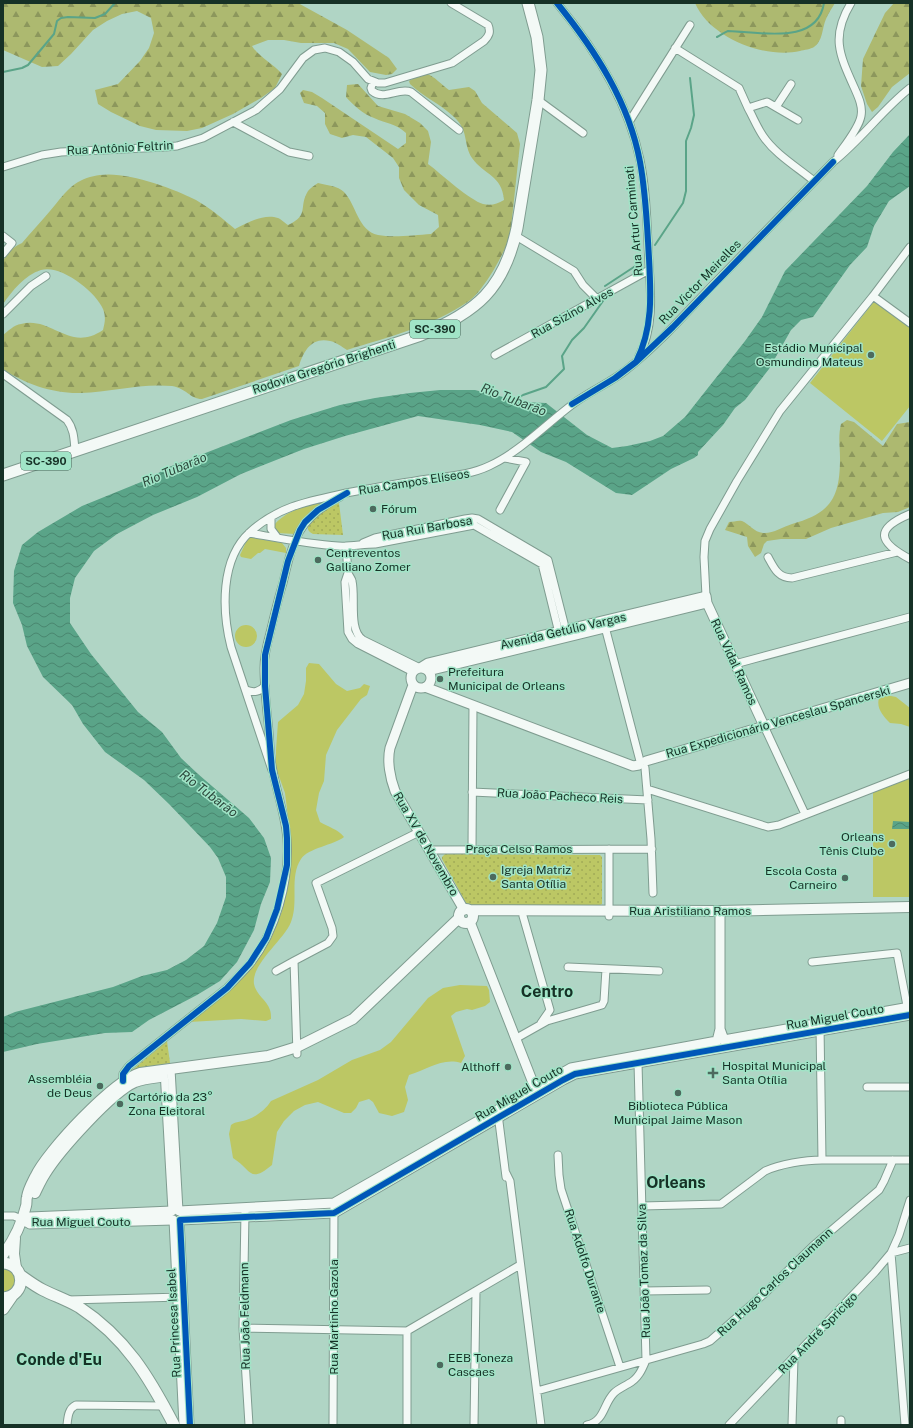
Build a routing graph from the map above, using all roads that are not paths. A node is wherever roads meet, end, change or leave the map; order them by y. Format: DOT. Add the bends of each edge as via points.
graph roads {
  1 [pos="451,3"];
  2 [pos="528,3"];
  3 [pos="557,3"];
  4 [pos="851,3"];
  5 [pos="690,25"];
  6 [pos="675,48"];
  7 [pos="372,82"];
  8 [pos="791,84"];
  9 [pos="910,88"];
  10 [pos="538,100"];
  11 [pos="776,107"];
  12 [pos="748,108"];
  13 [pos="798,120"];
  14 [pos="233,122"];
  15 [pos="629,122"];
  16 [pos="458,130"];
  17 [pos="583,132"];
  18 [pos="309,156"];
  19 [pos="833,162"];
  20 [pos="3,167"];
  21 [pos="814,181"];
  22 [pos="3,236"];
  23 [pos="516,236"];
  24 [pos="910,247"];
  25 [pos="3,254"];
  26 [pos="649,270"];
  27 [pos="46,276"];
  28 [pos="873,296"];
  29 [pos="597,299"];
  30 [pos="3,314"];
  31 [pos="910,323"];
  32 [pos="495,355"];
  33 [pos="636,362"];
  34 [pos="3,374"];
  35 [pos="572,404"];
  36 [pos="75,450"];
  37 [pos="508,455"];
  38 [pos="3,475"];
  39 [pos="347,493"];
  40 [pos="500,510"];
  41 [pos="910,514"];
  42 [pos="271,517"];
  43 [pos="249,533"];
  44 [pos="277,537"];
  45 [pos="295,540"];
  46 [pos="346,546"];
  47 [pos="897,552"];
  48 [pos="768,557"];
  49 [pos="910,559"];
  50 [pos="707,600"];
  51 [pos="910,617"];
  52 [pos="605,624"];
  53 [pos="563,634"];
  54 [pos="735,664"];
  55 [pos="420,670"];
  56 [pos="910,683"];
  57 [pos="413,685"];
  58 [pos="265,686"];
  59 [pos="425,687"];
  60 [pos="246,690"];
  61 [pos="473,705"];
  62 [pos="764,726"];
  63 [pos="642,764"];
  64 [pos="272,770"];
  65 [pos="910,774"];
  66 [pos="647,789"];
  67 [pos="472,792"];
  68 [pos="648,800"];
  69 [pos="805,814"];
  70 [pos="419,832"];
  71 [pos="652,848"];
  72 [pos="472,849"];
  73 [pos="609,849"];
  74 [pos="429,850"];
  75 [pos="653,893"];
  76 [pos="910,907"];
  77 [pos="910,912"];
  78 [pos="609,914"];
  79 [pos="720,914"];
  80 [pos="466,916"];
  81 [pos="523,916"];
  82 [pos="294,961"];
  83 [pos="812,962"];
  84 [pos="568,967"];
  85 [pos="606,969"];
  86 [pos="276,971"];
  87 [pos="659,971"];
  88 [pos="909,1011"];
  89 [pos="539,1025"];
  90 [pos="820,1027"];
  91 [pos="515,1039"];
  92 [pos="721,1043"];
  93 [pos="297,1051"];
  94 [pos="638,1063"];
  95 [pos="581,1069"];
  96 [pos="168,1073"];
  97 [pos="125,1084"];
  98 [pos="867,1087"];
  99 [pos="910,1087"];
  100 [pos="536,1091"];
  101 [pos="498,1114"];
  102 [pos="558,1155"];
  103 [pos="822,1160"];
  104 [pos="893,1160"];
  105 [pos="910,1160"];
  106 [pos="910,1200"];
  107 [pos="642,1206"];
  108 [pos="334,1208"];
  109 [pos="245,1212"];
  110 [pos="3,1216"];
  111 [pos="176,1216"];
  112 [pos="21,1219"];
  113 [pos="16,1234"];
  114 [pos="910,1248"];
  115 [pos="891,1253"];
  116 [pos="3,1255"];
  117 [pos="3,1263"];
  118 [pos="520,1265"];
  119 [pos="18,1271"];
  120 [pos="42,1290"];
  121 [pos="706,1290"];
  122 [pos="476,1291"];
  123 [pos="644,1291"];
  124 [pos="10,1296"];
  125 [pos="180,1297"];
  126 [pos="67,1300"];
  127 [pos="3,1310"];
  128 [pos="243,1328"];
  129 [pos="334,1330"];
  130 [pos="407,1331"];
  131 [pos="794,1358"];
  132 [pos="646,1360"];
  133 [pos="620,1367"];
  134 [pos="537,1391"];
  135 [pos="164,1406"];
  136 [pos="67,1425"];
  137 [pos="174,1425"];
  138 [pos="183,1425"];
  139 [pos="190,1425"];
  140 [pos="249,1425"];
  141 [pos="334,1425"];
  142 [pos="407,1425"];
  143 [pos="474,1425"];
  144 [pos="541,1425"];
  145 [pos="587,1425"];
  146 [pos="729,1425"];
  147 [pos="792,1425"];
  148 [pos="905,1425"];
  1 -- 7 [label="street" via="488,25 490,33 484,41 452,63 385,83"];
  2 -- 10 [label="main road, Rodovia Gregório Brighenti / SC-390" via="540,58"];
  3 -- 15 [label="street, Rua Artur Carminati" via="596,56"];
  4 -- 19 [label="street" via="842,22 838,40 845,67 858,95 861,117"];
  5 -- 6 [label="street"];
  6 -- 12 [label="street" via="739,88"];
  6 -- 15 [label="street"];
  7 -- 14 [label="street, Rua Antônio Feltrin" via="339,52 325,48 314,50 303,58 285,84 261,106"];
  7 -- 16 [label="street" via="372,91 380,95 401,90 411,92"];
  8 -- 11 [label="street"];
  9 -- 19 [label="street"];
  10 -- 17 [label="street"];
  10 -- 23 [label="main road, Rodovia Gregório Brighenti / SC-390"];
  11 -- 12 [label="street" via="767,102"];
  11 -- 13 [label="street"];
  12 -- 21 [label="street" via="768,142"];
  14 -- 18 [label="street" via="289,152"];
  14 -- 20 [label="street, Rua Antônio Feltrin" via="203,138 177,146 61,152 37,156"];
  15 -- 26 [label="street, Rua Artur Carminati" via="642,173"];
  19 -- 21 [label="street, Rua Victor Meirelles"];
  21 -- 33 [label="street, Rua Victor Meirelles"];
  22 -- 25 [label="street" via="12,243"];
  23 -- 29 [label="street" via="574,271"];
  23 -- 36 [label="main road, Rodovia Gregório Brighenti / SC-390" via="505,268 492,289 477,304 439,328"];
  24 -- 28 [label="street"];
  26 -- 29 [label="street, Rua Sizino Alves"];
  26 -- 33 [label="street, Rua Artur Carminati" via="648,330"];
  27 -- 30 [label="street" via="31,286"];
  28 -- 31 [label="street"];
  28 -- 50 [label="street" via="780,410 731,490 705,541"];
  29 -- 32 [label="street, Rua Sizino Alves"];
  33 -- 35 [label="street, Rua Victor Meirelles" via="616,378"];
  34 -- 36 [label="street" via="67,420 73,431"];
  35 -- 37 [label="street, Rua Campos Elíseos"];
  36 -- 38 [label="main road, Rodovia Gregório Brighenti / SC-390"];
  37 -- 39 [label="street, Rua Campos Elíseos" via="472,473"];
  37 -- 40 [label="street" via="526,462"];
  39 -- 42 [label="street, Rua Campos Elíseos" via="303,502"];
  39 -- 45 [label="street" via="310,516"];
  41 -- 47 [label="street" via="894,521 885,529 886,542"];
  42 -- 43 [label="street, Rua Campos Elíseos"];
  42 -- 44 [label="street" via="271,528"];
  43 -- 44 [label="street, Rua Rui Barbosa"];
  43 -- 60 [label="street, Rua Campos Elíseos" via="238,546 228,570 226,583 229,638"];
  44 -- 45 [label="street, Rua Rui Barbosa"];
  45 -- 46 [label="street, Rua Rui Barbosa"];
  45 -- 58 [label="street" via="265,655"];
  46 -- 53 [label="street, Rua Rui Barbosa" via="375,538 435,529 475,518 528,552 548,560 550,582"];
  46 -- 55 [label="street" via="348,629 358,644"];
  47 -- 48 [label="street" via="792,578 782,576"];
  47 -- 49 [label="street"];
  50 -- 52 [label="street, Avenida Getúlio Vargas"];
  50 -- 54 [label="street, Rua Vidal Ramos"];
  51 -- 54 [label="street"];
  52 -- 53 [label="street, Avenida Getúlio Vargas"];
  52 -- 63 [label="street"];
  53 -- 55 [label="street, Avenida Getúlio Vargas"];
  54 -- 62 [label="street, Rua Vidal Ramos"];
  55 -- 57 [label="street" via="411,680"];
  55 -- 59 [label="street" via="431,677"];
  56 -- 62 [label="street, Rua Expedicionário Venceslau Spancerski"];
  57 -- 59 [label="street"];
  57 -- 70 [label="street, Rua XV de Novembro" via="388,758 395,791"];
  58 -- 60 [label="street" via="256,692"];
  58 -- 64 [label="street"];
  59 -- 61 [label="street, Rua Expedicionário Venceslau Spancerski"];
  60 -- 64 [label="street"];
  61 -- 63 [label="street, Rua Expedicionário Venceslau Spancerski" via="633,766"];
  61 -- 67 [label="street"];
  62 -- 63 [label="street, Rua Expedicionário Venceslau Spancerski"];
  62 -- 69 [label="street, Rua Vidal Ramos"];
  63 -- 66 [label="street"];
  64 -- 97 [label="street" via="286,826 287,865 282,892 266,938 238,977 129,1066 123,1074"];
  65 -- 69 [label="street"];
  66 -- 68 [label="street"];
  66 -- 69 [label="street" via="764,827 774,827"];
  67 -- 68 [label="street, Rua João Pacheco Reis"];
  67 -- 72 [label="street"];
  68 -- 71 [label="street"];
  70 -- 74 [label="street, Rua XV de Novembro"];
  70 -- 82 [label="street" via="316,882 333,936 328,942"];
  71 -- 73 [label="street, Praça Celso Ramos"];
  71 -- 75 [label="street"];
  72 -- 73 [label="street, Praça Celso Ramos"];
  72 -- 74 [label="street, Praça Celso Ramos"];
  73 -- 78 [label="street"];
  74 -- 80 [label="street, Rua XV de Novembro"];
  76 -- 79 [label="main road, Rua Aristiliano Ramos"];
  77 -- 79 [label="main road, Rua Aristiliano Ramos"];
  78 -- 79 [label="main road, Rua Aristiliano Ramos"];
  78 -- 80 [label="main road, Rua Aristiliano Ramos"];
  78 -- 81 [label="main road, Rua Aristiliano Ramos"];
  79 -- 92 [label="street"];
  80 -- 81 [label="main road, Rua Aristiliano Ramos"];
  80 -- 91 [label="street, Rua XV de Novembro"];
  80 -- 93 [label="main road" via="388,990 353,1019"];
  81 -- 89 [label="street" via="550,1010"];
  82 -- 86 [label="street"];
  82 -- 93 [label="street"];
  83 -- 88 [label="street" via="897,953"];
  84 -- 85 [label="street"];
  85 -- 87 [label="street"];
  85 -- 89 [label="street" via="603,1004"];
  88 -- 90 [label="street, Rua Miguel Couto"];
  89 -- 91 [label="street"];
  90 -- 92 [label="street, Rua Miguel Couto"];
  90 -- 103 [label="street"];
  91 -- 100 [label="street, Rua XV de Novembro"];
  92 -- 94 [label="street, Rua Miguel Couto"];
  92 -- 95 [label="street, Rua Miguel Couto"];
  93 -- 96 [label="main road"];
  94 -- 95 [label="street, Rua Miguel Couto"];
  94 -- 107 [label="street, Rua João Tomaz da Silva"];
  95 -- 100 [label="street, Rua Miguel Couto"];
  96 -- 97 [label="main road" via="140,1073"];
  96 -- 111 [label="street, Rua Princesa Isabel"];
  97 -- 112 [label="main road" via="104,1097 35,1176"];
  98 -- 99 [label="street"];
  100 -- 101 [label="street, Rua Miguel Couto"];
  101 -- 108 [label="street, Rua Miguel Couto"];
  101 -- 118 [label="street" via="506,1174 510,1181"];
  102 -- 133 [label="street, Rua Adolfo Durante" via="561,1189"];
  103 -- 104 [label="street"];
  103 -- 107 [label="street" via="769,1170 721,1204"];
  104 -- 105 [label="street"];
  104 -- 132 [label="street, Rua Hugo Carlos Claumann" via="878,1190 818,1241 766,1293 716,1337 703,1344"];
  106 -- 115 [label="street"];
  107 -- 123 [label="street, Rua João Tomaz da Silva"];
  108 -- 109 [label="street, Rua Miguel Couto"];
  108 -- 129 [label="street, Rua Martinho Gazola"];
  109 -- 111 [label="street, Rua Miguel Couto"];
  109 -- 128 [label="street, Rua João Feldmann"];
  110 -- 112 [label="street"];
  111 -- 112 [label="street, Rua Miguel Couto" via="30,1224"];
  111 -- 125 [label="street, Rua Princesa Isabel"];
  112 -- 113 [label="main road"];
  113 -- 116 [label="main road"];
  113 -- 119 [label="main road" via="14,1254"];
  114 -- 115 [label="street"];
  115 -- 131 [label="street, Rua André Spricigo"];
  115 -- 148 [label="street"];
  117 -- 119 [label="main road"];
  118 -- 122 [label="street"];
  118 -- 134 [label="street"];
  119 -- 120 [label="main road"];
  119 -- 124 [label="main road" via="20,1284"];
  120 -- 124 [label="main road" via="28,1289"];
  120 -- 126 [label="main road"];
  121 -- 123 [label="street"];
  122 -- 130 [label="street"];
  122 -- 143 [label="street"];
  123 -- 132 [label="street, Rua João Tomaz da Silva"];
  124 -- 127 [label="main road"];
  125 -- 126 [label="street"];
  125 -- 138 [label="street, Rua Princesa Isabel"];
  125 -- 139 [label="street, Rua Princesa Isabel"];
  126 -- 135 [label="main road" via="90,1315 119,1340 139,1365"];
  128 -- 129 [label="street"];
  128 -- 140 [label="street, Rua João Feldmann"];
  129 -- 130 [label="street"];
  129 -- 141 [label="street, Rua Martinho Gazola"];
  130 -- 142 [label="street"];
  131 -- 146 [label="street, Rua André Spricigo"];
  131 -- 147 [label="street"];
  132 -- 133 [label="street, Rua Hugo Carlos Claumann"];
  132 -- 145 [label="street" via="637,1378 614,1393 601,1417 595,1423"];
  133 -- 134 [label="street, Rua Hugo Carlos Claumann"];
  134 -- 144 [label="street"];
  135 -- 136 [label="street" via="76,1405 69,1412"];
  135 -- 137 [label="main road"];
}
